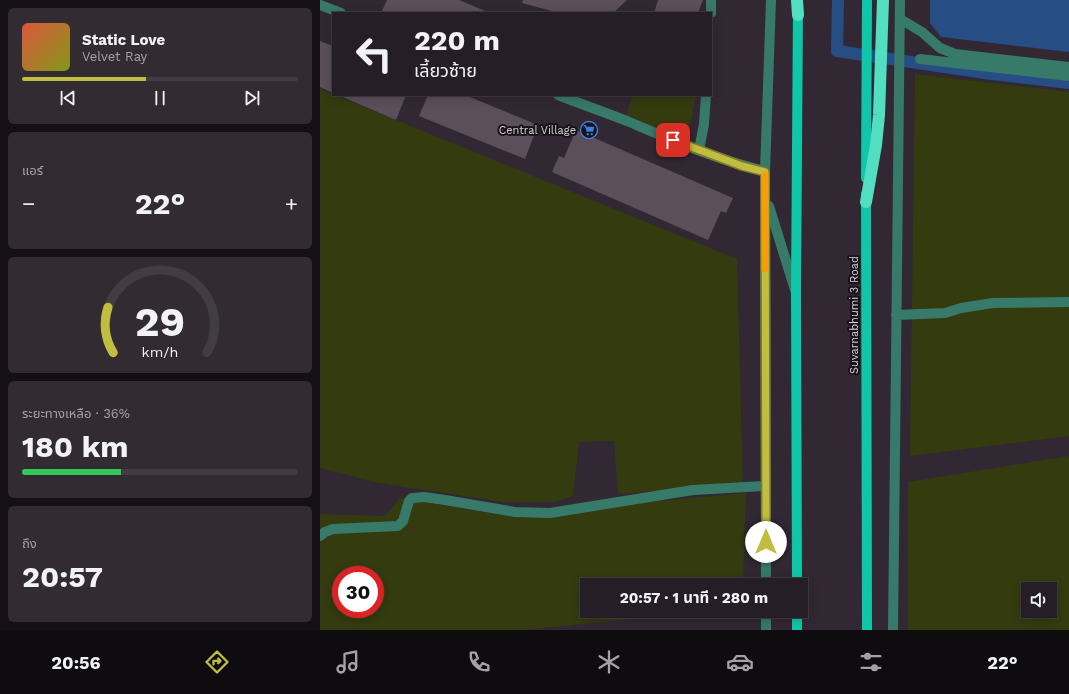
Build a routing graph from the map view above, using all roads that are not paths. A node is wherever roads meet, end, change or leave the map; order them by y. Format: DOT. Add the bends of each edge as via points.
graph roads {
  1 [pos="711,0"];
  2 [pos="771,0"];
  3 [pos="798,0"];
  4 [pos="867,0"];
  5 [pos="883,0"];
  6 [pos="900,0"];
  7 [pos="320,5"];
  8 [pos="338,12"];
  9 [pos="711,12"];
  10 [pos="798,15"];
  11 [pos="900,19"];
  12 [pos="920,59"];
  13 [pos="1069,67"];
  14 [pos="1069,76"];
  15 [pos="561,96"];
  16 [pos="706,96"];
  17 [pos="699,150"];
  18 [pos="765,172"];
  19 [pos="766,197"];
  20 [pos="866,202"];
  21 [pos="796,292"];
  22 [pos="1069,302"];
  23 [pos="896,316"];
  24 [pos="765,486"];
  25 [pos="320,536"];
  26 [pos="766,578"];
  27 [pos="797,578"];
  28 [pos="766,618"];
  29 [pos="797,618"];
  30 [pos="766,630"];
  31 [pos="797,630"];
  32 [pos="867,630"];
  33 [pos="893,630"];
  1 -- 9 [label="street"];
  2 -- 18 [label="street"];
  3 -- 10 [label="highway"];
  4 -- 20 [label="main road, Suvarnabhumi 3 Road"];
  5 -- 20 [label="highway" via="879,115"];
  6 -- 11 [label="street"];
  7 -- 8 [label="street"];
  10 -- 21 [label="main road"];
  11 -- 13 [label="street" via="922,32 940,48 955,54"];
  11 -- 23 [label="street"];
  12 -- 14 [label="street"];
  15 -- 17 [label="street"];
  16 -- 17 [label="street"];
  17 -- 18 [label="street"];
  18 -- 19 [label="street"];
  19 -- 21 [label="street"];
  19 -- 24 [label="street"];
  20 -- 32 [label="main road, Suvarnabhumi 3 Road"];
  21 -- 27 [label="main road"];
  22 -- 23 [label="street" via="993,303 945,313"];
  23 -- 33 [label="street"];
  24 -- 25 [label="street" via="693,490 550,513 515,512 424,497 412,498 398,526 333,529"];
  24 -- 26 [label="street"];
  28 -- 30 [label="street"];
  29 -- 31 [label="main road"];
}
